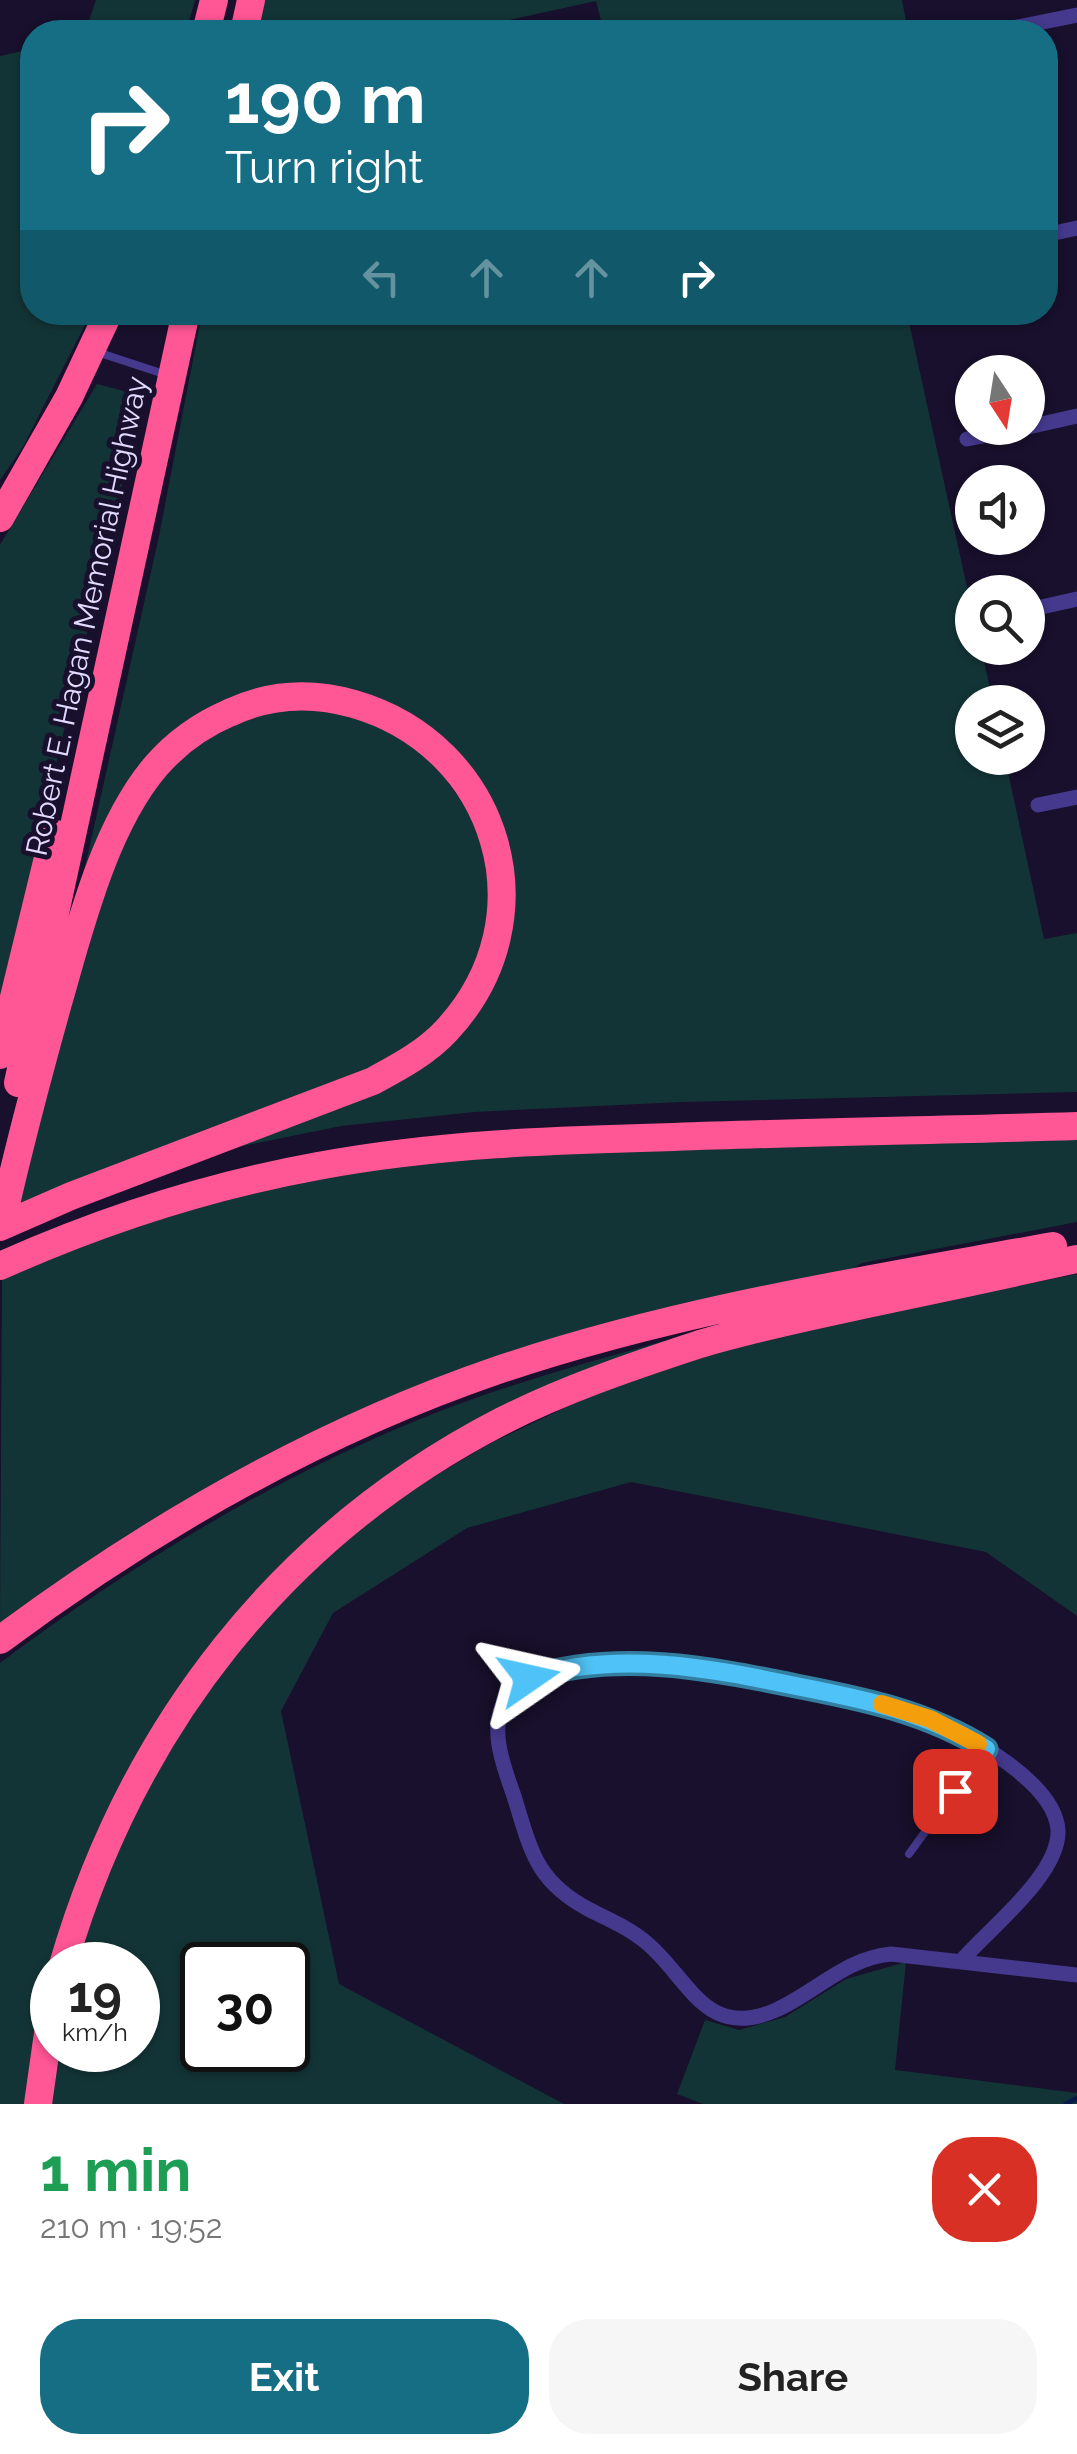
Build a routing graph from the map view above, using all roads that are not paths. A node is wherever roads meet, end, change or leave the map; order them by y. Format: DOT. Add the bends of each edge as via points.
graph roads {
  1 [pos="1077,15"];
  2 [pos="1052,20"];
  3 [pos="103,325"];
  4 [pos="183,325"];
  5 [pos="92,350"];
  6 [pos="173,377"];
  7 [pos="1077,416"];
  8 [pos="1045,423"];
  9 [pos="0,518"];
  10 [pos="128,582"];
  11 [pos="1077,599"];
  12 [pos="1045,606"];
  13 [pos="1077,796"];
  14 [pos="1038,805"];
  15 [pos="0,1055"];
  16 [pos="1077,1112"];
  17 [pos="1077,1126"];
  18 [pos="15,1128"];
  19 [pos="0,1167"];
  20 [pos="0,1216"];
  21 [pos="0,1227"];
  22 [pos="1077,1241"];
  23 [pos="0,1247"];
  24 [pos="1077,1259"];
  25 [pos="0,1266"];
  26 [pos="0,1640"];
  27 [pos="986,1749"];
  28 [pos="908,1854"];
  29 [pos="71,1942"];
  30 [pos="962,1960"];
  31 [pos="1077,1975"];
  32 [pos="43,2072"];
  33 [pos="38,2104"];
  1 -- 2 [label="street"];
  3 -- 5 [label="highway, Robert E. Hagan Memorial Highway"];
  4 -- 6 [label="highway, Robert E. Hagan Memorial Highway"];
  5 -- 6 [label="lane"];
  5 -- 9 [label="highway, Robert E. Hagan Memorial Highway"];
  6 -- 10 [label="highway, Robert E. Hagan Memorial Highway"];
  7 -- 8 [label="street"];
  10 -- 15 [label="highway" via="94,671"];
  10 -- 18 [label="highway, Robert E. Hagan Memorial Highway"];
  11 -- 12 [label="street"];
  13 -- 14 [label="street"];
  16 -- 23 [label="highway" via="420,1137 310,1152 215,1175"];
  17 -- 25 [label="highway" via="435,1149 315,1166 184,1196"];
  18 -- 19 [label="highway, Robert E. Hagan Memorial Highway"];
  18 -- 20 [label="highway"];
  18 -- 21 [label="highway" via="107,854 144,782 178,744 244,706 310,696 395,720 452,764 490,825 503,912 485,972 446,1032 373,1081"];
  22 -- 26 [label="highway" via="714,1312 500,1370 384,1414 258,1474 118,1556"];
  24 -- 29 [label="highway" via="700,1344 566,1392 440,1457 300,1566 194,1687 126,1797"];
  27 -- 28 [label="lane"];
  27 -- 30 [label="street" via="1050,1804 1057,1846 1031,1889"];
  27 -- 30 [label="street" via="896,1708 678,1665 544,1673 518,1684 498,1720 534,1858 555,1888 647,1943 700,2002 725,2014 758,2016 880,1955"];
  30 -- 31 [label="street"];
  32 -- 33 [label="highway"];
}
